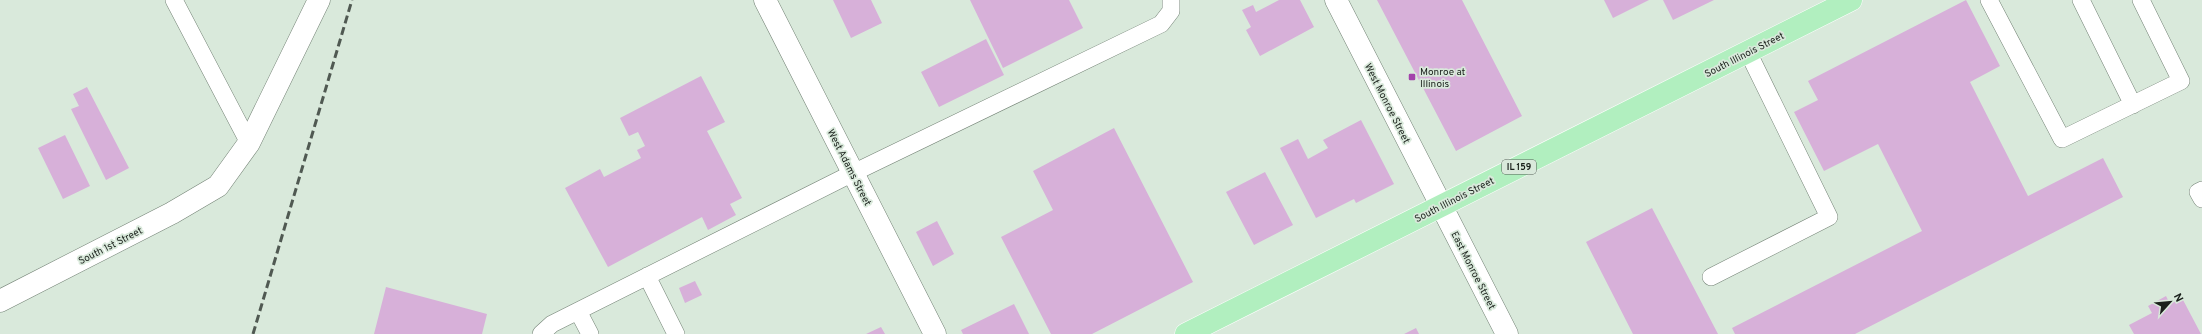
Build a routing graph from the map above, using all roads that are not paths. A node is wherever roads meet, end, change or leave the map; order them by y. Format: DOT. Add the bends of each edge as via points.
graph roads {
  1 [pos="174,0"];
  2 [pos="319,0"];
  3 [pos="765,0"];
  4 [pos="1171,0"];
  5 [pos="1336,0"];
  6 [pos="1851,0"];
  7 [pos="1989,0"];
  8 [pos="2081,0"];
  9 [pos="2141,0"];
  10 [pos="1748,52"];
  11 [pos="2133,105"];
  12 [pos="249,143"];
  13 [pos="853,173"];
  14 [pos="2202,190"];
  15 [pos="2202,199"];
  16 [pos="1441,206"];
  17 [pos="647,276"];
  18 [pos="1711,276"];
  19 [pos="0,301"];
  20 [pos="578,311"];
  21 [pos="1199,331"];
  22 [pos="541,334"];
  23 [pos="590,334"];
  24 [pos="676,334"];
  25 [pos="935,334"];
  26 [pos="1507,334"];
  1 -- 12 [label="lane"];
  2 -- 12 [label="street"];
  3 -- 13 [label="street, West Adams Street"];
  4 -- 13 [label="lane" via="1171,11 1161,24"];
  5 -- 16 [label="street, West Monroe Street"];
  6 -- 10 [label="main road, South Illinois Street / IL 159"];
  7 -- 11 [label="lane" via="2062,139"];
  8 -- 11 [label="lane"];
  9 -- 11 [label="lane" via="2181,81"];
  10 -- 16 [label="main road, South Illinois Street / IL 159"];
  10 -- 18 [label="lane" via="1829,216"];
  12 -- 19 [label="street, South 1st Street" via="218,186 172,213"];
  13 -- 17 [label="lane"];
  13 -- 25 [label="street, West Adams Street"];
  14 -- 15 [label="lane" via="2198,192"];
  16 -- 21 [label="main road, South Illinois Street / IL 159"];
  16 -- 26 [label="street, East Monroe Street"];
  17 -- 20 [label="lane"];
  17 -- 24 [label="lane"];
  20 -- 22 [label="lane" via="552,324"];
  20 -- 23 [label="lane"];
}
